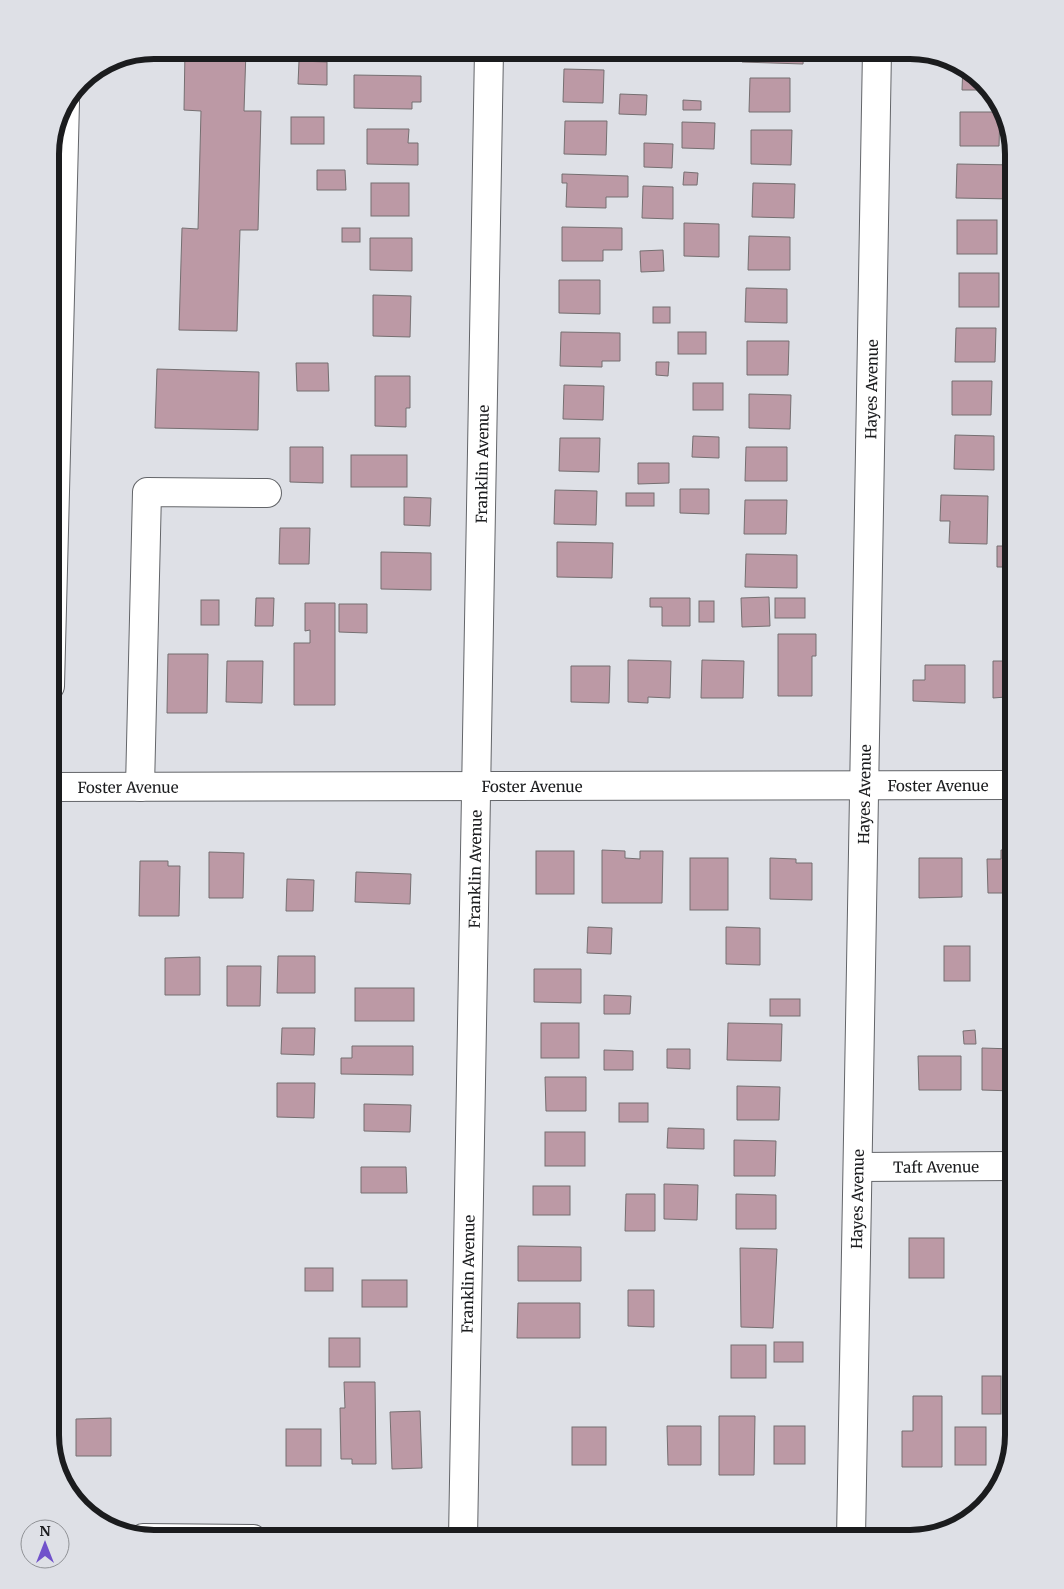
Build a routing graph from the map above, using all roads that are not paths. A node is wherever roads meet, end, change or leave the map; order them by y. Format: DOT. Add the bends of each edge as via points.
graph roads {
  1 [pos="489,59"];
  2 [pos="877,59"];
  3 [pos="64,122"];
  4 [pos="59,336"];
  5 [pos="267,493"];
  6 [pos="864,785"];
  7 [pos="1005,785"];
  8 [pos="476,786"];
  9 [pos="59,787"];
  10 [pos="140,787"];
  11 [pos="1005,1166"];
  12 [pos="858,1167"];
  13 [pos="463,1530"];
  14 [pos="851,1530"];
  1 -- 8 [label="street, Franklin Avenue"];
  2 -- 6 [label="street, Hayes Avenue"];
  3 -- 4 [label="street"];
  5 -- 10 [label="street" via="147,492"];
  6 -- 7 [label="street, Foster Avenue"];
  6 -- 8 [label="street, Foster Avenue"];
  6 -- 12 [label="street, Hayes Avenue"];
  8 -- 10 [label="street, Foster Avenue"];
  8 -- 13 [label="street, Franklin Avenue"];
  9 -- 10 [label="street, Foster Avenue"];
  11 -- 12 [label="street, Taft Avenue"];
  12 -- 14 [label="street, Hayes Avenue"];
}
